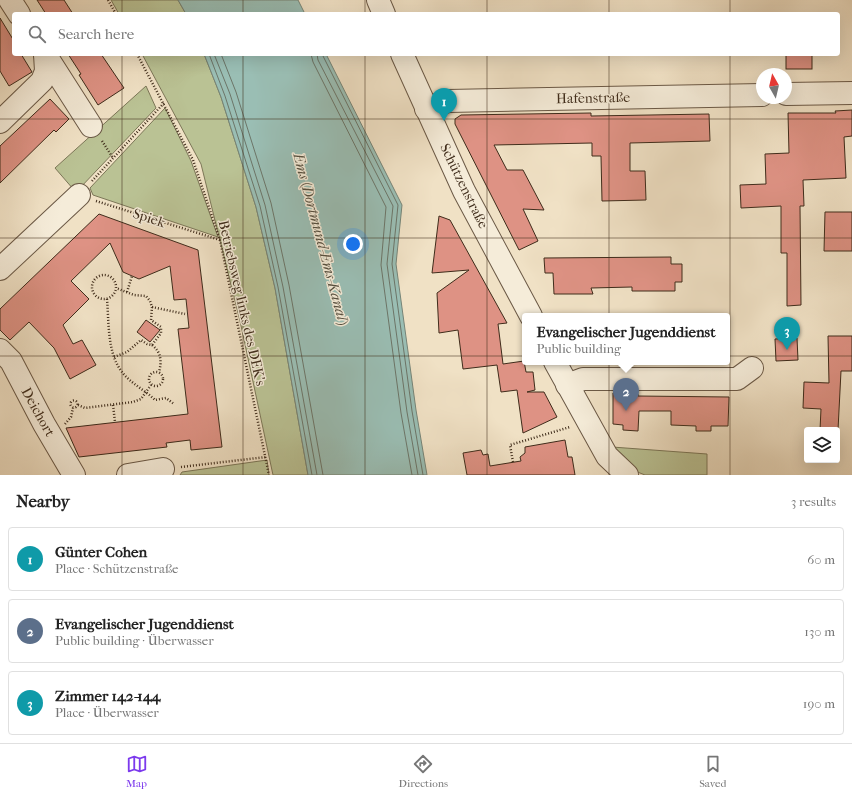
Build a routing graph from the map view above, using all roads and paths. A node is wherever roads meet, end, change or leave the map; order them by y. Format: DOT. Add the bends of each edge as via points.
graph roads {
  1 [pos="10,0"];
  2 [pos="108,0"];
  3 [pos="378,0"];
  4 [pos="18,12"];
  5 [pos="115,12"];
  6 [pos="383,12"];
  7 [pos="45,56"];
  8 [pos="46,56"];
  9 [pos="139,56"];
  10 [pos="403,56"];
  11 [pos="852,93"];
  12 [pos="756,94"];
  13 [pos="792,94"];
  14 [pos="164,103"];
  15 [pos="426,109"];
  16 [pos="0,122"];
  17 [pos="91,126"];
  18 [pos="79,196"];
  19 [pos="220,240"];
  20 [pos="0,269"];
  21 [pos="132,276"];
  22 [pos="116,288"];
  23 [pos="127,292"];
  24 [pos="107,299"];
  25 [pos="152,307"];
  26 [pos="529,313"];
  27 [pos="185,314"];
  28 [pos="152,345"];
  29 [pos="0,350"];
  30 [pos="114,357"];
  31 [pos="557,365"];
  32 [pos="752,368"];
  33 [pos="159,372"];
  34 [pos="567,384"];
  35 [pos="151,385"];
  36 [pos="147,392"];
  37 [pos="174,404"];
  38 [pos="78,405"];
  39 [pos="113,405"];
  40 [pos="115,422"];
  41 [pos="588,422"];
  42 [pos="266,457"];
  43 [pos="513,462"];
  44 [pos="163,469"];
  45 [pos="74,475"];
  46 [pos="128,475"];
  47 [pos="269,475"];
  48 [pos="627,475"];
  1 -- 4 [label="street"];
  2 -- 5 [label="path"];
  3 -- 6 [label="street"];
  7 -- 16 [label="street" via="46,71 42,81"];
  8 -- 17 [label="street"];
  9 -- 14 [label="path, Betriebsweg links des DEK's"];
  10 -- 15 [label="street, Schützenstraße"];
  11 -- 13 [label="street"];
  12 -- 15 [label="street, Hafenstraße" via="448,101"];
  14 -- 18 [label="path"];
  14 -- 19 [label="path, Betriebsweg links des DEK's" via="193,160"];
  15 -- 26 [label="street, Schützenstraße" via="464,191"];
  18 -- 19 [label="path, Spiek"];
  18 -- 20 [label="street"];
  19 -- 42 [label="path, Betriebsweg links des DEK's"];
  21 -- 23 [label="path"];
  22 -- 23 [label="path"];
  22 -- 24 [label="path" via="114,295"];
  22 -- 24 [label="path" via="114,280 107,276 96,279 92,286 94,293 99,298"];
  23 -- 25 [label="path" via="146,296"];
  24 -- 30 [label="path"];
  25 -- 27 [label="path"];
  25 -- 28 [label="path" via="150,320 161,328 161,333"];
  28 -- 30 [label="path" via="141,340 128,352"];
  28 -- 33 [label="path" via="161,357"];
  29 -- 45 [label="street, Deichort" via="11,361"];
  30 -- 36 [label="path" via="121,371"];
  31 -- 34 [label="street"];
  32 -- 34 [label="street" via="737,379 582,379"];
  33 -- 35 [label="path" via="149,376 148,381"];
  33 -- 35 [label="path" via="162,383 156,387"];
  34 -- 41 [label="street"];
  35 -- 36 [label="path"];
  36 -- 37 [label="path" via="155,400 166,398"];
  36 -- 39 [label="path" via="141,399"];
  38 -- 39 [label="path" via="85,408"];
  39 -- 40 [label="path"];
  41 -- 43 [label="path" via="510,445"];
  41 -- 48 [label="street" via="607,456"];
  42 -- 44 [label="path"];
  42 -- 47 [label="path, Betriebsweg links des DEK's"];
  44 -- 46 [label="street"];
}
